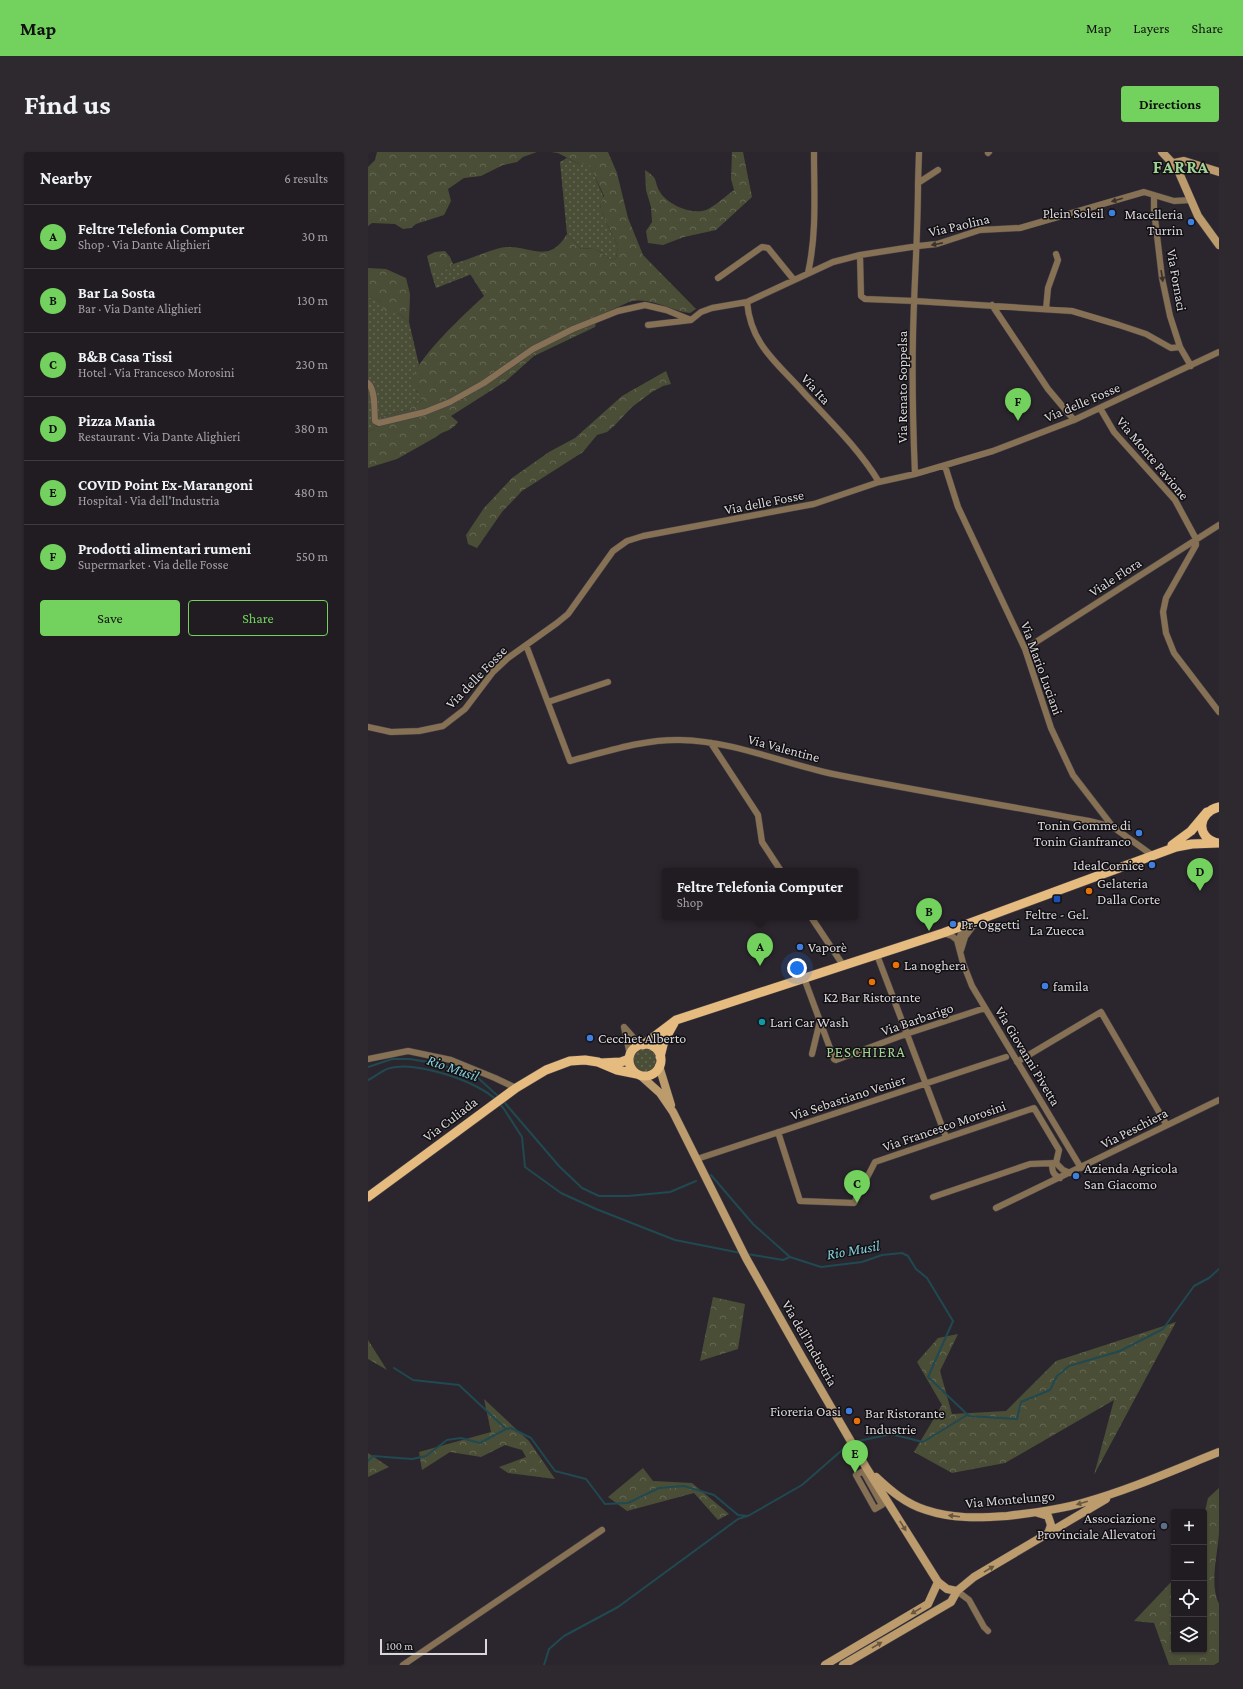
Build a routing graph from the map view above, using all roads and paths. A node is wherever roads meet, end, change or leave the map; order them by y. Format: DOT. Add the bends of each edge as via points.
graph roads {
  1 [pos="814,152"];
  2 [pos="919,152"];
  3 [pos="1162,152"];
  4 [pos="1174,163"];
  5 [pos="938,170"];
  6 [pos="1219,172"];
  7 [pos="918,183"];
  8 [pos="1154,195"];
  9 [pos="1191,200"];
  10 [pos="1219,245"];
  11 [pos="918,246"];
  12 [pos="860,254"];
  13 [pos="1056,254"];
  14 [pos="808,273"];
  15 [pos="718,278"];
  16 [pos="794,280"];
  17 [pos="915,301"];
  18 [pos="747,304"];
  19 [pos="992,305"];
  20 [pos="1046,309"];
  21 [pos="692,320"];
  22 [pos="648,325"];
  23 [pos="1180,347"];
  24 [pos="1219,352"];
  25 [pos="1191,366"];
  26 [pos="368,383"];
  27 [pos="1100,408"];
  28 [pos="1074,420"];
  29 [pos="945,466"];
  30 [pos="915,474"];
  31 [pos="879,482"];
  32 [pos="1219,525"];
  33 [pos="1196,539"];
  34 [pos="526,645"];
  35 [pos="1025,648"];
  36 [pos="608,682"];
  37 [pos="548,702"];
  38 [pos="1219,712"];
  39 [pos="368,727"];
  40 [pos="711,743"];
  41 [pos="1219,807"];
  42 [pos="1207,812"];
  43 [pos="1113,827"];
  44 [pos="1218,843"];
  45 [pos="1152,855"];
  46 [pos="779,868"];
  47 [pos="813,920"];
  48 [pos="974,921"];
  49 [pos="943,933"];
  50 [pos="958,943"];
  51 [pos="961,954"];
  52 [pos="877,955"];
  53 [pos="843,966"];
  54 [pos="804,978"];
  55 [pos="985,1008"];
  56 [pos="676,1020"];
  57 [pos="820,1021"];
  58 [pos="906,1034"];
  59 [pos="642,1045"];
  60 [pos="812,1054"];
  61 [pos="630,1057"];
  62 [pos="1006,1057"];
  63 [pos="368,1059"];
  64 [pos="660,1061"];
  65 [pos="598,1062"];
  66 [pos="1017,1062"];
  67 [pos="639,1075"];
  68 [pos="926,1084"];
  69 [pos="513,1091"];
  70 [pos="1219,1100"];
  71 [pos="673,1112"];
  72 [pos="1166,1124"];
  73 [pos="778,1132"];
  74 [pos="946,1137"];
  75 [pos="697,1159"];
  76 [pos="1054,1163"];
  77 [pos="1081,1168"];
  78 [pos="1070,1173"];
  79 [pos="1060,1178"];
  80 [pos="368,1197"];
  81 [pos="933,1197"];
  82 [pos="996,1208"];
  83 [pos="1219,1452"];
  84 [pos="865,1470"];
  85 [pos="1119,1491"];
  86 [pos="896,1495"];
  87 [pos="889,1503"];
  88 [pos="1038,1513"];
  89 [pos="602,1530"];
  90 [pos="1048,1534"];
  91 [pos="938,1582"];
  92 [pos="957,1591"];
  93 [pos="988,1631"];
  94 [pos="403,1665"];
  95 [pos="825,1665"];
  96 [pos="843,1665"];
  1 -- 14 [label="street" via="814,230"];
  2 -- 7 [label="street, Via Paolina"];
  3 -- 4 [label="street"];
  4 -- 6 [label="street" via="1184,161"];
  4 -- 9 [label="street"];
  5 -- 7 [label="street"];
  7 -- 11 [label="street, Via Paolina"];
  8 -- 9 [label="street, Via Paolina" via="1174,201"];
  8 -- 11 [label="street, Via Paolina, one-way" via="1144,192 1033,225 980,230 937,244"];
  8 -- 23 [label="street, Via Fornaci, one-way" via="1162,278"];
  9 -- 10 [label="street" via="1198,216"];
  11 -- 12 [label="street, Via Paolina"];
  11 -- 17 [label="street, Via Renato Soppelsa"];
  12 -- 14 [label="street, Via Paolina"];
  12 -- 17 [label="street" via="862,296 865,300"];
  13 -- 20 [label="street" via="1058,260 1048,288"];
  14 -- 16 [label="street, Via Paolina"];
  15 -- 16 [label="street" via="762,247 768,248"];
  16 -- 18 [label="street, Via Paolina"];
  17 -- 19 [label="street"];
  17 -- 30 [label="street, Via Renato Soppelsa" via="912,410"];
  18 -- 21 [label="street, Via Paolina" via="712,308 701,312"];
  18 -- 31 [label="street, Via Ita" via="753,328 766,352 858,452"];
  19 -- 20 [label="street"];
  19 -- 28 [label="street" via="1048,389"];
  20 -- 23 [label="street" via="1072,311 1146,334 1171,348"];
  21 -- 22 [label="street, Via Paolina"];
  21 -- 26 [label="street" via="645,305 618,312 573,329 533,349 484,383 450,402 425,412 379,423 375,421 373,395"];
  23 -- 25 [label="street, Via Fornaci"];
  24 -- 25 [label="street, Via delle Fosse"];
  25 -- 27 [label="street, Via delle Fosse"];
  27 -- 28 [label="street, Via delle Fosse"];
  27 -- 33 [label="street, Via Monte Pavione" via="1114,432 1152,476 1167,489"];
  28 -- 29 [label="street, Via delle Fosse"];
  29 -- 30 [label="street, Via delle Fosse"];
  29 -- 35 [label="street, Via Mario Luciani" via="958,507"];
  30 -- 31 [label="street, Via delle Fosse"];
  31 -- 34 [label="street, Via delle Fosse" via="814,504 627,541 613,551 568,614"];
  32 -- 33 [label="street, Viale Flora"];
  33 -- 35 [label="street, Viale Flora"];
  33 -- 38 [label="street" via="1196,545 1166,598 1163,612 1166,633 1174,653"];
  34 -- 37 [label="street, Via Valentine"];
  34 -- 39 [label="street, Via delle Fosse" via="493,672 465,709 443,726 418,731 391,732"];
  35 -- 43 [label="street, Via Mario Luciani" via="1052,728 1073,776"];
  36 -- 37 [label="street"];
  37 -- 40 [label="street, Via Valentine" via="570,761 657,741"];
  40 -- 43 [label="street, Via Valentine" via="831,773"];
  40 -- 46 [label="street" via="758,816 762,842"];
  41 -- 42 [label="main road"];
  42 -- 44 [label="main road" via="1202,828 1208,838"];
  42 -- 45 [label="main road" via="1184,837"];
  43 -- 45 [label="street, Via Mario Luciani"];
  44 -- 45 [label="main road" via="1183,845"];
  45 -- 48 [label="main road"];
  47 -- 53 [label="street"];
  48 -- 49 [label="main road"];
  48 -- 50 [label="street" via="962,930"];
  48 -- 51 [label="street" via="965,937"];
  49 -- 50 [label="street" via="952,936"];
  49 -- 52 [label="main road"];
  50 -- 51 [label="street, Via Giovanni Pivetta"];
  51 -- 55 [label="street, Via Giovanni Pivetta" via="968,978"];
  52 -- 53 [label="main road"];
  52 -- 58 [label="street"];
  53 -- 54 [label="main road"];
  54 -- 56 [label="main road"];
  54 -- 57 [label="street"];
  55 -- 58 [label="street, Via Barbarigo"];
  55 -- 66 [label="street, Via Giovanni Pivetta"];
  56 -- 59 [label="main road"];
  56 -- 64 [label="main road" via="664,1041"];
  57 -- 58 [label="street, Via Barbarigo" via="836,1060"];
  57 -- 60 [label="street"];
  58 -- 68 [label="street"];
  59 -- 61 [label="main road" via="635,1048"];
  59 -- 61 [label="street" via="624,1027"];
  59 -- 64 [label="main road" via="654,1048"];
  61 -- 65 [label="main road, Via Culiada" via="614,1063"];
  61 -- 67 [label="main road" via="631,1068"];
  62 -- 68 [label="street, Via Sebastiano Venier"];
  63 -- 69 [label="street" via="408,1051 451,1060 495,1078"];
  64 -- 67 [label="main road" via="654,1073"];
  64 -- 71 [label="street, Via dell'Industria"];
  65 -- 67 [label="main road, Via Culiada"];
  65 -- 69 [label="main road, Via Culiada" via="579,1060 560,1064"];
  66 -- 72 [label="street" via="1101,1012"];
  66 -- 77 [label="street, Via Giovanni Pivetta"];
  67 -- 71 [label="street, Via dell'Industria" via="660,1093"];
  68 -- 73 [label="street, Via Sebastiano Venier"];
  68 -- 74 [label="street"];
  69 -- 80 [label="main road, Via Culiada"];
  70 -- 72 [label="street, Via Peschiera"];
  71 -- 75 [label="street, Via dell'Industria"];
  72 -- 77 [label="street, Via Peschiera"];
  73 -- 74 [label="street, Via Francesco Morosini" via="800,1201 854,1203 876,1162"];
  73 -- 75 [label="street, Via Sebastiano Venier"];
  74 -- 76 [label="street, Via Francesco Morosini" via="1034,1108 1059,1150"];
  75 -- 84 [label="street, Via dell'Industria" via="746,1258 858,1452"];
  76 -- 78 [label="street"];
  76 -- 79 [label="street" via="1052,1171"];
  76 -- 81 [label="street" via="1030,1164"];
  77 -- 78 [label="street, Via Peschiera"];
  78 -- 79 [label="street, Via Peschiera"];
  79 -- 82 [label="street, Via Peschiera"];
  83 -- 85 [label="street, Via Montelungo"];
  84 -- 84 [label="street" via="856,1475 875,1509 882,1505"];
  84 -- 86 [label="street, Via Montelungo"];
  84 -- 87 [label="street, Via dell'Industria"];
  85 -- 88 [label="street, Via Montelungo, one-way"];
  85 -- 90 [label="street, Via Montelungo"];
  86 -- 87 [label="street"];
  88 -- 86 [label="street, Via Montelungo, one-way" via="980,1518 951,1517 925,1510"];
  87 -- 91 [label="street, Via dell'Industria, one-way"];
  88 -- 90 [label="street" via="1048,1516 1051,1525"];
  89 -- 94 [label="street"];
  92 -- 90 [label="street, Via Montelungo, one-way" via="974,1577"];
  91 -- 92 [label="street" via="947,1589"];
  91 -- 95 [label="street, one-way" via="928,1604"];
  92 -- 93 [label="street" via="969,1600"];
  96 -- 92 [label="street, Via Montelungo, one-way" via="951,1602"];
}
